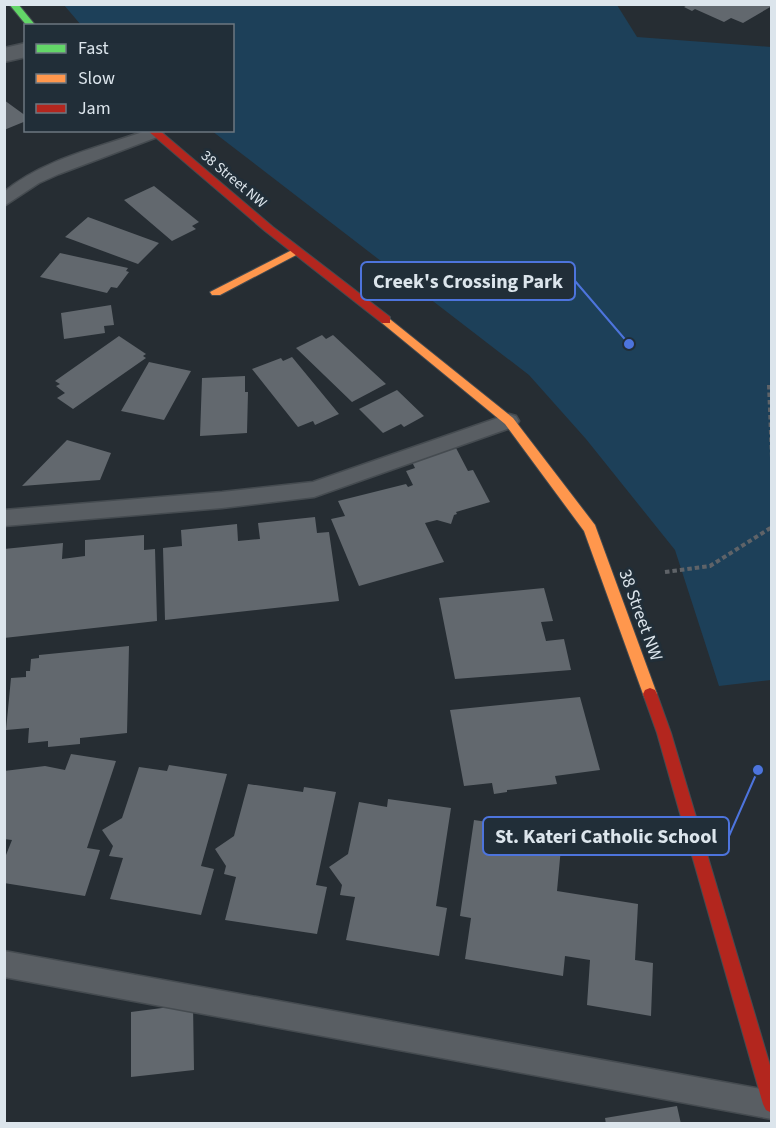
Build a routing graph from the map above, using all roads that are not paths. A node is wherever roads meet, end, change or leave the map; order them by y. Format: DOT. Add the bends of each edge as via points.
graph roads {
  1 [pos="13,4"];
  2 [pos="30,24"];
  3 [pos="24,50"];
  4 [pos="4,55"];
  5 [pos="153,132"];
  6 [pos="4,201"];
  7 [pos="297,250"];
  8 [pos="216,292"];
  9 [pos="508,421"];
  10 [pos="4,518"];
  11 [pos="4,964"];
  12 [pos="771,1105"];
  1 -- 2 [label="street"];
  3 -- 4 [label="street"];
  5 -- 6 [label="lane" via="15,189"];
  5 -- 7 [label="street, 38 Street NW"];
  7 -- 8 [label="street"];
  7 -- 9 [label="street, 38 Street NW"];
  9 -- 10 [label="lane" via="314,489"];
  9 -- 12 [label="street, 38 Street NW" via="590,529 664,733"];
  11 -- 12 [label="lane"];
}
